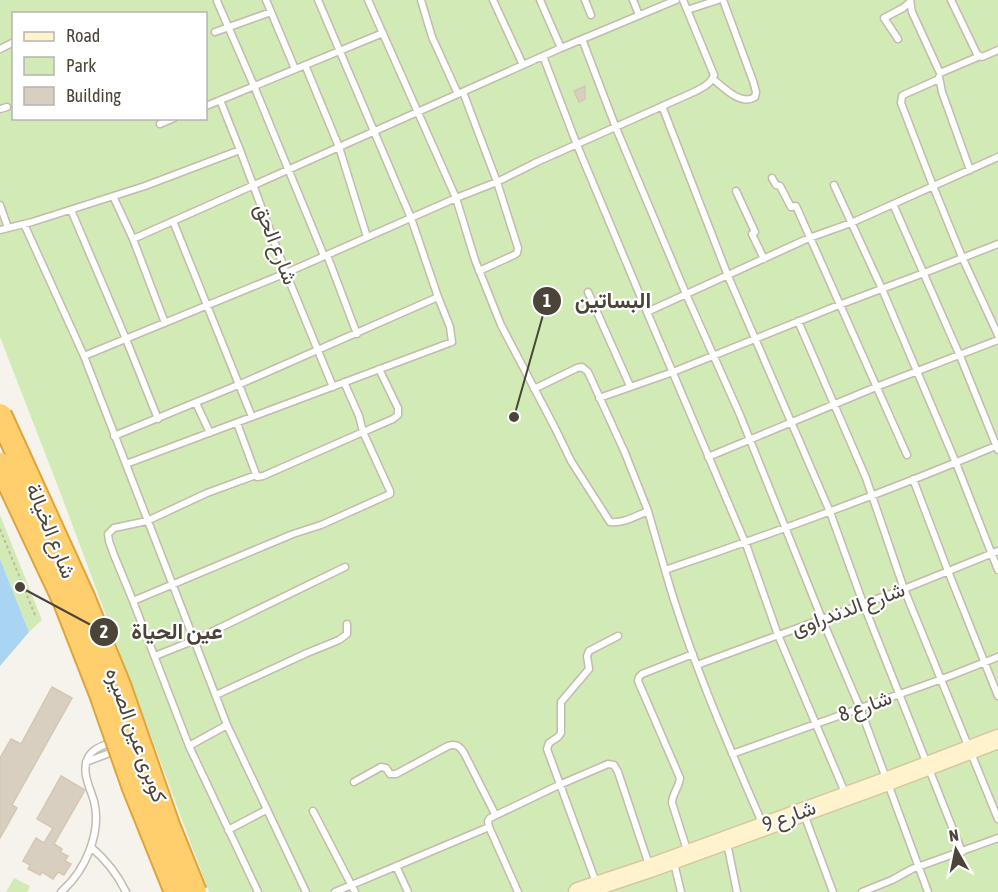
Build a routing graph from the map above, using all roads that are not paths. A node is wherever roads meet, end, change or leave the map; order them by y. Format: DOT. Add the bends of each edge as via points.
graph roads {
  1 [pos="266,0"];
  2 [pos="318,0"];
  3 [pos="368,0"];
  4 [pos="422,0"];
  5 [pos="493,0"];
  6 [pos="540,0"];
  7 [pos="585,0"];
  8 [pos="633,0"];
  9 [pos="676,0"];
  10 [pos="683,0"];
  11 [pos="718,0"];
  12 [pos="723,0"];
  13 [pos="899,0"];
  14 [pos="951,0"];
  15 [pos="217,1"];
  16 [pos="910,1"];
  17 [pos="903,8"];
  18 [pos="687,10"];
  19 [pos="270,12"];
  20 [pos="591,15"];
  21 [pos="639,15"];
  22 [pos="227,27"];
  23 [pos="215,32"];
  24 [pos="383,33"];
  25 [pos="582,39"];
  26 [pos="898,39"];
  27 [pos="561,48"];
  28 [pos="998,50"];
  29 [pos="341,51"];
  30 [pos="543,56"];
  31 [pos="980,57"];
  32 [pos="305,65"];
  33 [pos="523,65"];
  34 [pos="295,69"];
  35 [pos="939,76"];
  36 [pos="713,79"];
  37 [pos="255,86"];
  38 [pos="460,93"];
  39 [pos="220,100"];
  40 [pos="207,106"];
  41 [pos="662,106"];
  42 [pos="418,112"];
  43 [pos="169,120"];
  44 [pos="160,124"];
  45 [pos="616,128"];
  46 [pos="375,132"];
  47 [pos="577,145"];
  48 [pos="339,147"];
  49 [pos="240,150"];
  50 [pos="998,157"];
  51 [pos="289,169"];
  52 [pos="970,170"];
  53 [pos="772,178"];
  54 [pos="497,182"];
  55 [pos="254,185"];
  56 [pos="834,185"];
  57 [pos="933,186"];
  58 [pos="736,191"];
  59 [pos="113,196"];
  60 [pos="456,198"];
  61 [pos="893,204"];
  62 [pos="0,205"];
  63 [pos="71,210"];
  64 [pos="411,218"];
  65 [pos="173,221"];
  66 [pos="24,224"];
  67 [pos="851,224"];
  68 [pos="8,228"];
  69 [pos="0,230"];
  70 [pos="367,237"];
  71 [pos="809,238"];
  72 [pos="133,239"];
  73 [pos="998,244"];
  74 [pos="326,255"];
  75 [pos="962,257"];
  76 [pos="764,259"];
  77 [pos="479,271"];
  78 [pos="286,273"];
  79 [pos="924,273"];
  80 [pos="728,276"];
  81 [pos="882,289"];
  82 [pos="588,292"];
  83 [pos="686,294"];
  84 [pos="438,297"];
  85 [pos="839,305"];
  86 [pos="206,306"];
  87 [pos="647,312"];
  88 [pos="798,321"];
  89 [pos="165,323"];
  90 [pos="357,334"];
  91 [pos="998,334"];
  92 [pos="756,338"];
  93 [pos="126,339"];
  94 [pos="998,340"];
  95 [pos="318,350"];
  96 [pos="84,356"];
  97 [pos="714,356"];
  98 [pos="960,356"];
  99 [pos="379,369"];
  100 [pos="917,371"];
  101 [pos="673,372"];
  102 [pos="344,382"];
  103 [pos="238,385"];
  104 [pos="630,386"];
  105 [pos="333,387"];
  106 [pos="876,387"];
  107 [pos="534,389"];
  108 [pos="599,398"];
  109 [pos="196,403"];
  110 [pos="0,405"];
  111 [pos="834,405"];
  112 [pos="0,415"];
  113 [pos="252,417"];
  114 [pos="158,419"];
  115 [pos="237,423"];
  116 [pos="791,423"];
  117 [pos="363,432"];
  118 [pos="210,433"];
  119 [pos="114,436"];
  120 [pos="750,440"];
  121 [pos="997,447"];
  122 [pos="907,455"];
  123 [pos="0,457"];
  124 [pos="708,457"];
  125 [pos="956,463"];
  126 [pos="0,464"];
  127 [pos="126,464"];
  128 [pos="256,475"];
  129 [pos="913,479"];
  130 [pos="872,496"];
  131 [pos="648,511"];
  132 [pos="830,512"];
  133 [pos="147,521"];
  134 [pos="786,528"];
  135 [pos="745,543"];
  136 [pos="995,552"];
  137 [pos="345,567"];
  138 [pos="666,570"];
  139 [pos="998,570"];
  140 [pos="948,571"];
  141 [pos="174,585"];
  142 [pos="904,588"];
  143 [pos="133,601"];
  144 [pos="863,603"];
  145 [pos="822,619"];
  146 [pos="347,624"];
  147 [pos="778,635"];
  148 [pos="618,636"];
  149 [pos="195,640"];
  150 [pos="693,654"];
  151 [pos="155,656"];
  152 [pos="998,657"];
  153 [pos="985,662"];
  154 [pos="697,665"];
  155 [pos="942,679"];
  156 [pos="899,694"];
  157 [pos="216,695"];
  158 [pos="998,696"];
  159 [pos="860,708"];
  160 [pos="816,724"];
  161 [pos="227,725"];
  162 [pos="998,739"];
  163 [pos="134,743"];
  164 [pos="113,746"];
  165 [pos="189,746"];
  166 [pos="970,750"];
  167 [pos="732,754"];
  168 [pos="928,766"];
  169 [pos="888,781"];
  170 [pos="354,782"];
  171 [pos="559,785"];
  172 [pos="846,796"];
  173 [pos="266,810"];
  174 [pos="313,811"];
  175 [pos="803,811"];
  176 [pos="495,814"];
  177 [pos="998,819"];
  178 [pos="764,825"];
  179 [pos="489,827"];
  180 [pos="228,830"];
  181 [pos="152,832"];
  182 [pos="998,838"];
  183 [pos="726,839"];
  184 [pos="91,847"];
  185 [pos="962,852"];
  186 [pos="680,856"];
  187 [pos="396,866"];
  188 [pos="919,867"];
  189 [pos="650,868"];
  190 [pos="351,885"];
  191 [pos="597,886"];
  192 [pos="61,892"];
  193 [pos="126,892"];
  194 [pos="160,892"];
  195 [pos="169,892"];
  196 [pos="176,892"];
  197 [pos="191,892"];
  198 [pos="195,892"];
  199 [pos="258,892"];
  200 [pos="306,892"];
  201 [pos="335,892"];
  202 [pos="356,892"];
  203 [pos="408,892"];
  204 [pos="518,892"];
  205 [pos="578,892"];
  206 [pos="681,892"];
  207 [pos="737,892"];
  208 [pos="833,892"];
  209 [pos="862,892"];
  210 [pos="928,892"];
  1 -- 19 [label="lane"];
  2 -- 29 [label="lane"];
  3 -- 24 [label="lane"];
  4 -- 38 [label="lane" via="432,37"];
  5 -- 33 [label="lane"];
  6 -- 27 [label="lane"];
  7 -- 20 [label="lane"];
  8 -- 21 [label="lane"];
  9 -- 21 [label="lane"];
  10 -- 18 [label="lane"];
  11 -- 18 [label="lane"];
  12 -- 36 [label="lane" via="753,81 755,97 743,99"];
  13 -- 17 [label="lane"];
  14 -- 31 [label="lane"];
  15 -- 22 [label="lane"];
  16 -- 17 [label="lane"];
  16 -- 35 [label="lane"];
  17 -- 26 [label="lane" via="884,18"];
  18 -- 36 [label="lane"];
  19 -- 22 [label="lane"];
  19 -- 34 [label="lane"];
  21 -- 25 [label="lane"];
  22 -- 23 [label="lane"];
  22 -- 37 [label="lane"];
  24 -- 29 [label="lane"];
  24 -- 42 [label="lane"];
  25 -- 27 [label="lane"];
  25 -- 45 [label="lane"];
  27 -- 30 [label="lane"];
  28 -- 31 [label="lane"];
  29 -- 32 [label="lane"];
  29 -- 46 [label="lane"];
  30 -- 33 [label="lane"];
  30 -- 47 [label="lane"];
  31 -- 35 [label="lane"];
  32 -- 34 [label="lane"];
  32 -- 48 [label="lane"];
  33 -- 38 [label="lane"];
  34 -- 37 [label="lane"];
  35 -- 52 [label="lane"];
  35 -- 57 [label="lane" via="901,99"];
  36 -- 41 [label="lane"];
  37 -- 39 [label="lane"];
  37 -- 51 [label="lane"];
  38 -- 42 [label="lane"];
  38 -- 54 [label="lane"];
  39 -- 40 [label="lane"];
  39 -- 49 [label="lane, شارع الحق"];
  41 -- 45 [label="lane"];
  41 -- 80 [label="lane"];
  42 -- 46 [label="lane"];
  42 -- 60 [label="lane"];
  43 -- 44 [label="lane"];
  45 -- 47 [label="lane"];
  45 -- 83 [label="lane"];
  46 -- 48 [label="lane"];
  46 -- 64 [label="lane"];
  47 -- 54 [label="lane"];
  47 -- 87 [label="lane"];
  48 -- 51 [label="lane"];
  48 -- 70 [label="lane"];
  49 -- 55 [label="lane, شارع الحق"];
  49 -- 59 [label="lane"];
  50 -- 52 [label="lane"];
  51 -- 55 [label="lane"];
  51 -- 74 [label="lane"];
  52 -- 57 [label="lane"];
  53 -- 71 [label="lane" via="791,207 796,206"];
  54 -- 60 [label="lane"];
  54 -- 77 [label="lane" via="518,250"];
  55 -- 65 [label="lane"];
  55 -- 78 [label="lane, شارع الحق"];
  56 -- 67 [label="lane"];
  57 -- 61 [label="lane"];
  57 -- 75 [label="lane"];
  58 -- 76 [label="lane"];
  59 -- 63 [label="lane"];
  59 -- 72 [label="lane"];
  60 -- 64 [label="lane"];
  60 -- 77 [label="lane"];
  61 -- 67 [label="lane"];
  61 -- 79 [label="lane"];
  62 -- 68 [label="lane"];
  63 -- 66 [label="lane"];
  63 -- 93 [label="lane"];
  64 -- 70 [label="lane"];
  64 -- 84 [label="lane"];
  65 -- 72 [label="lane"];
  65 -- 86 [label="lane"];
  66 -- 68 [label="lane"];
  66 -- 96 [label="lane"];
  67 -- 71 [label="lane"];
  67 -- 81 [label="lane"];
  68 -- 69 [label="lane"];
  70 -- 74 [label="lane"];
  71 -- 76 [label="lane"];
  71 -- 85 [label="lane"];
  72 -- 89 [label="lane"];
  73 -- 75 [label="lane"];
  74 -- 78 [label="lane"];
  74 -- 90 [label="lane"];
  75 -- 79 [label="lane"];
  75 -- 91 [label="lane"];
  76 -- 80 [label="lane"];
  77 -- 107 [label="lane"];
  78 -- 86 [label="lane"];
  78 -- 95 [label="lane, شارع الحق"];
  79 -- 81 [label="lane"];
  79 -- 98 [label="lane"];
  80 -- 83 [label="lane"];
  80 -- 92 [label="lane"];
  81 -- 85 [label="lane"];
  81 -- 100 [label="lane"];
  82 -- 104 [label="lane"];
  83 -- 87 [label="lane"];
  83 -- 97 [label="lane"];
  84 -- 90 [label="lane"];
  84 -- 99 [label="lane" via="452,342"];
  85 -- 88 [label="lane"];
  85 -- 106 [label="lane"];
  86 -- 89 [label="lane"];
  86 -- 103 [label="lane"];
  87 -- 101 [label="lane"];
  88 -- 92 [label="lane"];
  88 -- 111 [label="lane"];
  89 -- 93 [label="lane"];
  90 -- 95 [label="lane"];
  92 -- 97 [label="lane"];
  92 -- 116 [label="lane"];
  93 -- 96 [label="lane"];
  93 -- 114 [label="lane"];
  94 -- 98 [label="lane"];
  95 -- 103 [label="lane"];
  95 -- 105 [label="lane, شارع الحق"];
  96 -- 119 [label="lane"];
  97 -- 101 [label="lane"];
  97 -- 120 [label="lane"];
  98 -- 100 [label="lane"];
  98 -- 121 [label="lane"];
  99 -- 102 [label="lane"];
  99 -- 117 [label="lane" via="398,415"];
  100 -- 106 [label="lane"];
  100 -- 125 [label="lane"];
  101 -- 104 [label="lane"];
  101 -- 124 [label="lane"];
  102 -- 105 [label="lane"];
  102 -- 117 [label="lane"];
  103 -- 109 [label="lane"];
  103 -- 113 [label="lane"];
  104 -- 108 [label="lane"];
  105 -- 113 [label="lane"];
  106 -- 111 [label="lane"];
  106 -- 122 [label="lane"];
  107 -- 108 [label="lane" via="582,368 588,372"];
  107 -- 131 [label="lane" via="571,461 610,522 619,523"];
  108 -- 131 [label="lane"];
  109 -- 114 [label="lane"];
  109 -- 118 [label="lane"];
  110 -- 163 [label="street, شارع الخيالة"];
  111 -- 116 [label="lane"];
  111 -- 130 [label="lane"];
  112 -- 198 [label="highway, كوبرى عين الصيره, bridge" via="83,597"];
  113 -- 115 [label="lane"];
  114 -- 119 [label="lane"];
  115 -- 118 [label="lane"];
  115 -- 128 [label="lane"];
  116 -- 120 [label="lane"];
  116 -- 132 [label="lane"];
  117 -- 128 [label="lane" via="263,476"];
  117 -- 141 [label="lane" via="389,495"];
  118 -- 127 [label="lane"];
  119 -- 127 [label="lane"];
  120 -- 124 [label="lane"];
  120 -- 134 [label="lane"];
  121 -- 125 [label="lane"];
  123 -- 164 [label="street, شارع الخيالة"];
  124 -- 135 [label="lane"];
  125 -- 129 [label="lane"];
  125 -- 136 [label="lane"];
  126 -- 181 [label="highway, كوبرى عين الصيره, bridge" via="65,602"];
  127 -- 133 [label="lane"];
  128 -- 133 [label="lane"];
  129 -- 130 [label="lane"];
  129 -- 140 [label="lane"];
  130 -- 132 [label="lane"];
  130 -- 142 [label="lane"];
  131 -- 138 [label="lane"];
  132 -- 134 [label="lane"];
  132 -- 144 [label="lane"];
  133 -- 141 [label="lane"];
  133 -- 143 [label="lane" via="114,528 108,534"];
  134 -- 135 [label="lane"];
  134 -- 145 [label="lane"];
  135 -- 138 [label="lane"];
  135 -- 147 [label="lane"];
  136 -- 139 [label="lane"];
  136 -- 140 [label="lane, شارع الدندراوى"];
  137 -- 149 [label="lane"];
  138 -- 150 [label="lane"];
  140 -- 142 [label="lane, شارع الدندراوى"];
  140 -- 153 [label="lane"];
  141 -- 143 [label="lane"];
  141 -- 149 [label="lane"];
  142 -- 144 [label="lane, شارع الدندراوى"];
  142 -- 155 [label="lane"];
  143 -- 151 [label="lane"];
  144 -- 145 [label="lane, شارع الدندراوى"];
  144 -- 156 [label="lane"];
  145 -- 147 [label="lane, شارع الدندراوى"];
  145 -- 159 [label="lane"];
  146 -- 157 [label="lane" via="347,634 339,640"];
  147 -- 154 [label="lane, شارع الدندراوى"];
  147 -- 160 [label="lane"];
  148 -- 171 [label="lane" via="589,651 589,669 561,702 561,733 546,749"];
  149 -- 151 [label="lane"];
  149 -- 157 [label="lane"];
  150 -- 154 [label="lane"];
  150 -- 186 [label="lane" via="642,674 638,681 680,778 672,803"];
  151 -- 165 [label="lane"];
  152 -- 153 [label="lane, شارع 8"];
  153 -- 155 [label="lane, شارع 8"];
  153 -- 158 [label="lane"];
  154 -- 167 [label="lane"];
  155 -- 156 [label="lane, شارع 8"];
  155 -- 166 [label="lane"];
  156 -- 159 [label="lane, شارع 8"];
  156 -- 168 [label="lane"];
  157 -- 161 [label="lane"];
  159 -- 160 [label="lane, شارع 8"];
  159 -- 169 [label="lane"];
  160 -- 167 [label="lane, شارع 8"];
  160 -- 172 [label="lane"];
  161 -- 165 [label="lane"];
  161 -- 173 [label="lane"];
  162 -- 166 [label="street, شارع 9"];
  163 -- 164 [label="street"];
  163 -- 197 [label="street, شارع الخيالة"];
  164 -- 184 [label="lane" via="97,748 86,762 85,772 95,804"];
  164 -- 195 [label="street, شارع الخيالة"];
  165 -- 180 [label="lane"];
  166 -- 168 [label="street, شارع 9"];
  166 -- 177 [label="lane"];
  167 -- 178 [label="lane"];
  168 -- 169 [label="street, شارع 9"];
  168 -- 185 [label="lane"];
  169 -- 172 [label="street, شارع 9"];
  169 -- 188 [label="lane"];
  170 -- 176 [label="lane" via="381,767 396,774 455,744 464,753"];
  171 -- 176 [label="lane"];
  171 -- 189 [label="lane" via="614,765"];
  171 -- 191 [label="lane"];
  172 -- 175 [label="street, شارع 9"];
  173 -- 180 [label="lane"];
  173 -- 200 [label="lane"];
  174 -- 190 [label="lane"];
  175 -- 178 [label="street, شارع 9"];
  175 -- 208 [label="lane"];
  176 -- 179 [label="lane" via="488,821"];
  178 -- 183 [label="street, شارع 9"];
  179 -- 187 [label="lane"];
  179 -- 204 [label="lane"];
  180 -- 199 [label="lane"];
  181 -- 194 [label="highway"];
  181 -- 196 [label="highway, كوبرى عين الصيره, bridge"];
  182 -- 185 [label="lane"];
  183 -- 186 [label="street, شارع 9"];
  183 -- 207 [label="lane"];
  184 -- 192 [label="lane" via="82,866"];
  184 -- 193 [label="lane" via="107,861"];
  185 -- 188 [label="lane"];
  186 -- 189 [label="street, شارع 9"];
  186 -- 206 [label="lane"];
  187 -- 190 [label="lane"];
  187 -- 203 [label="lane"];
  188 -- 209 [label="lane"];
  188 -- 210 [label="lane"];
  189 -- 191 [label="street, شارع 9"];
  190 -- 201 [label="lane"];
  190 -- 202 [label="lane"];
  191 -- 205 [label="street, شارع 9"];
}
